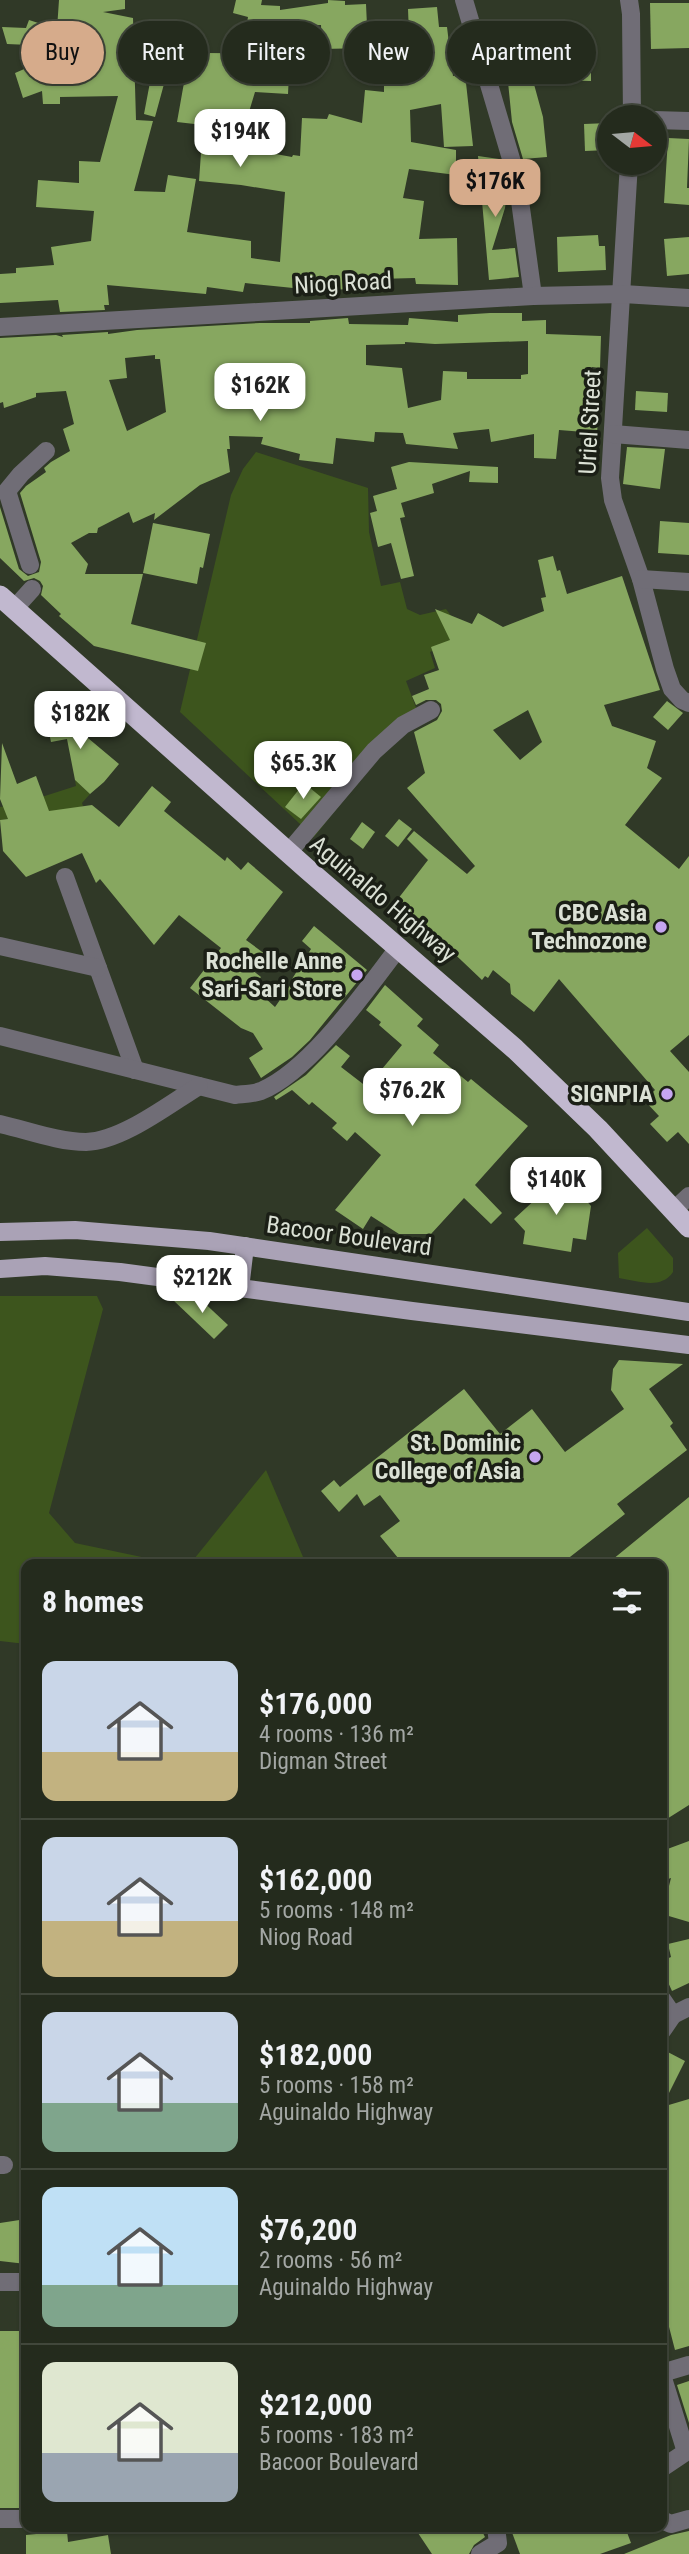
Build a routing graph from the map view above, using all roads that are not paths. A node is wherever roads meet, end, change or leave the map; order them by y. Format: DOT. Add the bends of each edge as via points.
graph roads {
  1 [pos="464,0"];
  2 [pos="629,0"];
  3 [pos="632,105"];
  4 [pos="667,120"];
  5 [pos="689,121"];
  6 [pos="628,175"];
  7 [pos="623,294"];
  8 [pos="533,296"];
  9 [pos="689,298"];
  10 [pos="0,327"];
  11 [pos="613,434"];
  12 [pos="689,440"];
  13 [pos="46,452"];
  14 [pos="30,565"];
  15 [pos="641,579"];
  16 [pos="689,582"];
  17 [pos="32,589"];
  18 [pos="7,602"];
  19 [pos="689,703"];
  20 [pos="431,710"];
  21 [pos="288,853"];
  22 [pos="65,877"];
  23 [pos="0,946"];
  24 [pos="399,947"];
  25 [pos="98,968"];
  26 [pos="0,1036"];
  27 [pos="135,1070"];
  28 [pos="199,1086"];
  29 [pos="0,1124"];
  30 [pos="681,1203"];
  31 [pos="689,1227"];
  32 [pos="0,1232"];
  33 [pos="245,1246"];
  34 [pos="0,1269"];
  35 [pos="240,1289"];
  36 [pos="689,1312"];
  37 [pos="689,1345"];
  38 [pos="681,2011"];
  39 [pos="667,2026"];
  40 [pos="0,2282"];
  41 [pos="21,2282"];
  42 [pos="689,2365"];
  43 [pos="667,2372"];
  44 [pos="667,2390"];
  45 [pos="667,2465"];
  46 [pos="0,2519"];
  47 [pos="21,2519"];
  48 [pos="689,2519"];
  49 [pos="667,2522"];
  50 [pos="497,2532"];
  51 [pos="480,2554"];
  1 -- 8 [label="street" via="517,179"];
  2 -- 3 [label="street"];
  4 -- 5 [label="street"];
  6 -- 7 [label="street, Uriel Street"];
  7 -- 8 [label="street, Niog Road"];
  7 -- 9 [label="street, Niog Road"];
  7 -- 11 [label="street, Uriel Street"];
  8 -- 10 [label="street, Niog Road"];
  11 -- 12 [label="street"];
  11 -- 15 [label="street, Uriel Street" via="613,500"];
  13 -- 14 [label="street" via="7,491"];
  15 -- 16 [label="street"];
  15 -- 19 [label="street, Uriel Street" via="672,689"];
  17 -- 18 [label="street"];
  18 -- 21 [label="highway, Aguinaldo Highway"];
  20 -- 21 [label="street" via="380,745"];
  21 -- 24 [label="highway, Aguinaldo Highway"];
  22 -- 25 [label="street"];
  23 -- 25 [label="street"];
  24 -- 28 [label="street" via="320,1044 282,1079 260,1091 234,1095"];
  24 -- 30 [label="highway, Aguinaldo Highway"];
  25 -- 27 [label="street"];
  26 -- 27 [label="street"];
  27 -- 28 [label="street"];
  28 -- 29 [label="street" via="118,1134 97,1141 65,1139"];
  30 -- 31 [label="highway, Aguinaldo Highway"];
  32 -- 33 [label="main road, Bacoor Boulevard" via="75,1230"];
  33 -- 35 [label="main road"];
  33 -- 36 [label="main road, Bacoor Boulevard"];
  34 -- 35 [label="main road" via="71,1266"];
  35 -- 37 [label="main road"];
  38 -- 39 [label="street"];
  40 -- 41 [label="street"];
  42 -- 43 [label="street"];
  44 -- 45 [label="street" via="686,2452"];
  46 -- 47 [label="street"];
  48 -- 49 [label="street"];
  50 -- 51 [label="street" via="498,2543"];
}
